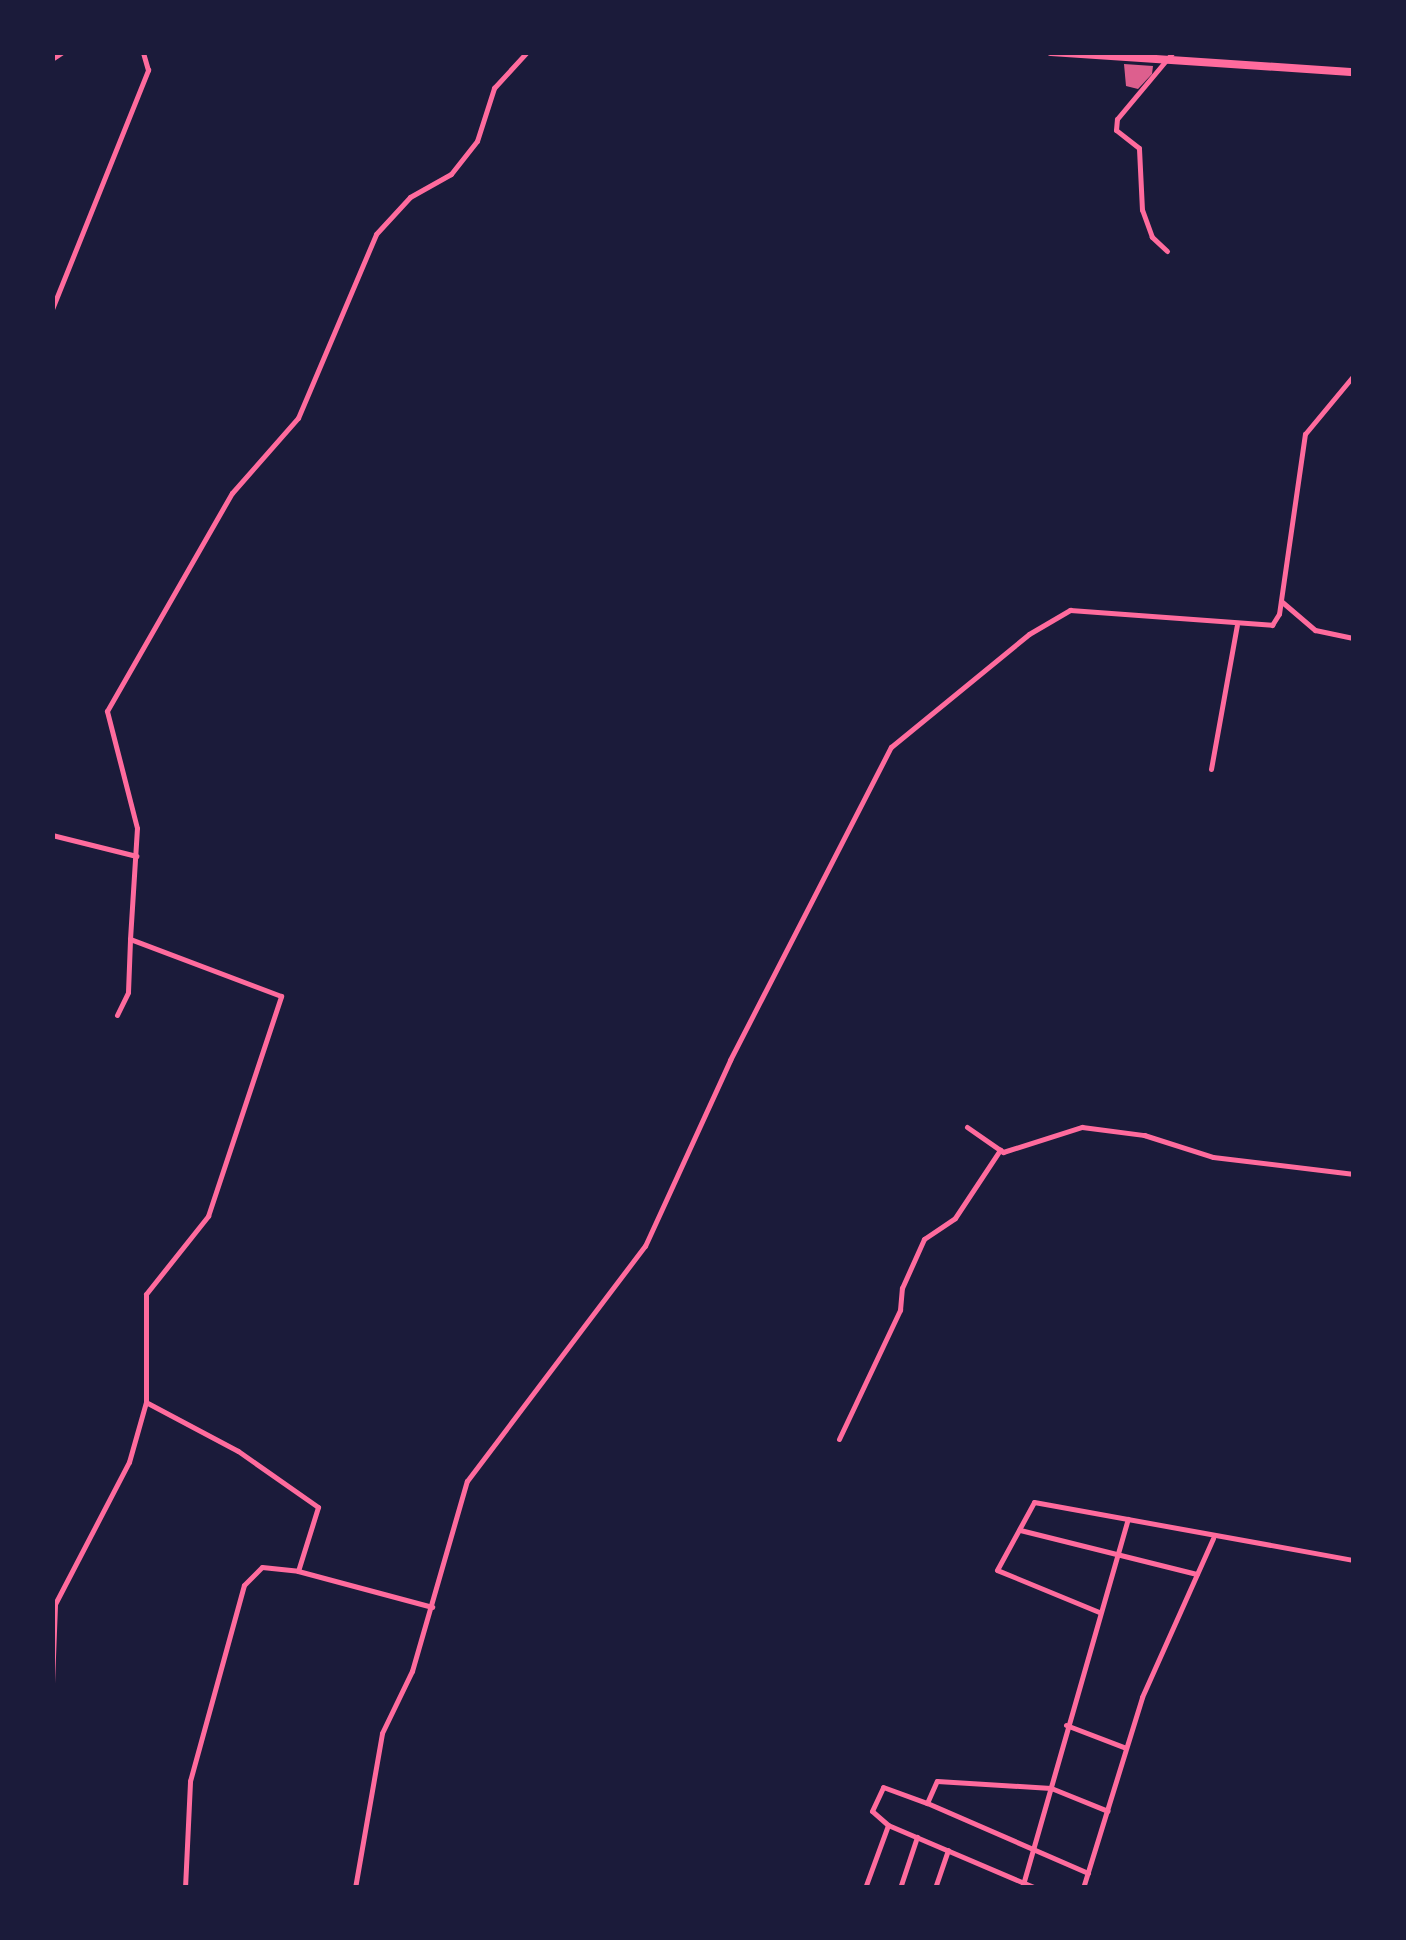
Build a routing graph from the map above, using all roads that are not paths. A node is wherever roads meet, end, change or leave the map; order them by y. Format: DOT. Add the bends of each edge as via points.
graph roads {
  1 [pos="62,52"];
  2 [pos="143,52"];
  3 [pos="527,52"];
  4 [pos="1051,52"];
  5 [pos="1173,52"];
  6 [pos="1114,54"];
  7 [pos="52,58"];
  8 [pos="1166,62"];
  9 [pos="1354,72"];
  10 [pos="1167,251"];
  11 [pos="52,309"];
  12 [pos="1354,375"];
  13 [pos="1281,602"];
  14 [pos="1237,625"];
  15 [pos="1354,638"];
  16 [pos="1210,768"];
  17 [pos="52,835"];
  18 [pos="136,856"];
  19 [pos="130,939"];
  20 [pos="117,1015"];
  21 [pos="968,1127"];
  22 [pos="1000,1150"];
  23 [pos="1354,1174"];
  24 [pos="146,1402"];
  25 [pos="839,1439"];
  26 [pos="1128,1519"];
  27 [pos="1019,1530"];
  28 [pos="1214,1538"];
  29 [pos="1118,1554"];
  30 [pos="1354,1560"];
  31 [pos="298,1571"];
  32 [pos="1197,1574"];
  33 [pos="433,1607"];
  34 [pos="1100,1612"];
  35 [pos="52,1682"];
  36 [pos="1066,1725"];
  37 [pos="1126,1748"];
  38 [pos="1051,1788"];
  39 [pos="927,1804"];
  40 [pos="1108,1811"];
  41 [pos="888,1825"];
  42 [pos="917,1837"];
  43 [pos="948,1850"];
  44 [pos="1034,1850"];
  45 [pos="1088,1874"];
  46 [pos="1023,1885"];
  47 [pos="185,1888"];
  48 [pos="356,1888"];
  49 [pos="865,1888"];
  50 [pos="900,1888"];
  51 [pos="935,1888"];
  52 [pos="1036,1888"];
  53 [pos="1083,1888"];
  1 -- 7 [label="street"];
  2 -- 11 [label="street" via="148,70"];
  3 -- 18 [label="street" via="494,88 477,141 450,174 410,197 376,234 298,418 232,493 111,696 107,711 136,828"];
  4 -- 6 [label="street"];
  5 -- 8 [label="street"];
  6 -- 8 [label="street"];
  8 -- 9 [label="street"];
  8 -- 10 [label="street" via="1117,119 1116,130 1139,148 1142,210 1152,237"];
  12 -- 13 [label="street" via="1305,434"];
  13 -- 14 [label="street" via="1272,625"];
  13 -- 15 [label="street" via="1315,630"];
  14 -- 16 [label="street"];
  14 -- 33 [label="street" via="1070,610 1029,634 891,747 730,1060 645,1246 467,1480"];
  17 -- 18 [label="street"];
  18 -- 19 [label="street"];
  19 -- 20 [label="street" via="128,992"];
  19 -- 24 [label="street" via="282,996 208,1216 146,1294"];
  21 -- 22 [label="street"];
  22 -- 23 [label="street" via="1082,1126 1144,1135 1213,1157"];
  22 -- 25 [label="street" via="955,1218 924,1238 902,1288 900,1310"];
  24 -- 31 [label="street" via="238,1451 318,1507"];
  24 -- 35 [label="street" via="130,1462 55,1604"];
  26 -- 27 [label="street" via="1034,1502"];
  26 -- 28 [label="street"];
  26 -- 29 [label="street"];
  27 -- 29 [label="street"];
  27 -- 34 [label="street" via="997,1570"];
  28 -- 30 [label="street"];
  28 -- 32 [label="street"];
  29 -- 32 [label="street"];
  29 -- 34 [label="street"];
  31 -- 33 [label="street"];
  31 -- 47 [label="street" via="262,1566 236,1600 190,1781"];
  32 -- 37 [label="street" via="1149,1677"];
  33 -- 48 [label="street" via="382,1733"];
  34 -- 36 [label="street"];
  36 -- 37 [label="street"];
  36 -- 38 [label="street"];
  37 -- 40 [label="street"];
  38 -- 39 [label="street" via="937,1781"];
  38 -- 40 [label="street"];
  38 -- 44 [label="street"];
  39 -- 41 [label="street" via="883,1788 872,1811"];
  39 -- 44 [label="street"];
  40 -- 45 [label="street"];
  41 -- 42 [label="street"];
  41 -- 49 [label="street"];
  42 -- 43 [label="street"];
  42 -- 50 [label="street"];
  43 -- 46 [label="street"];
  43 -- 51 [label="street"];
  44 -- 45 [label="street"];
  44 -- 46 [label="street"];
  45 -- 53 [label="street"];
  46 -- 52 [label="street"];
}
